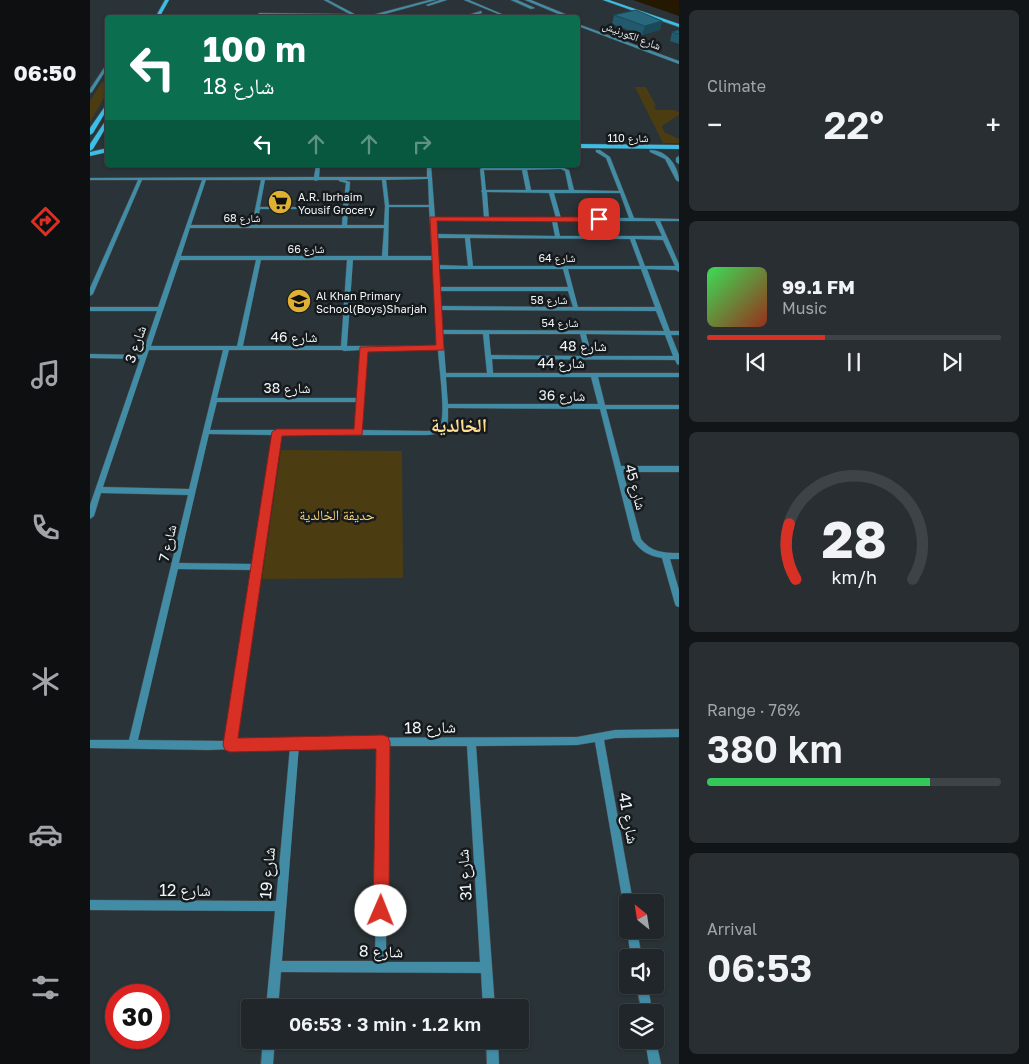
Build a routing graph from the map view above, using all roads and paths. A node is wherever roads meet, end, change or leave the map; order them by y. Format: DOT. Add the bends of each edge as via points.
graph roads {
  1 [pos="167,0"];
  2 [pos="173,0"];
  3 [pos="320,0"];
  4 [pos="326,0"];
  5 [pos="434,0"];
  6 [pos="445,0"];
  7 [pos="466,0"];
  8 [pos="513,0"];
  9 [pos="526,0"];
  10 [pos="605,0"];
  11 [pos="614,0"];
  12 [pos="336,9"];
  13 [pos="490,10"];
  14 [pos="318,14"];
  15 [pos="158,15"];
  16 [pos="165,15"];
  17 [pos="313,15"];
  18 [pos="333,15"];
  19 [pos="346,15"];
  20 [pos="356,15"];
  21 [pos="374,15"];
  22 [pos="392,15"];
  23 [pos="474,15"];
  24 [pos="502,15"];
  25 [pos="551,15"];
  26 [pos="565,15"];
  27 [pos="580,20"];
  28 [pos="679,24"];
  29 [pos="580,25"];
  30 [pos="679,57"];
  31 [pos="679,63"];
  32 [pos="105,68"];
  33 [pos="98,79"];
  34 [pos="105,79"];
  35 [pos="90,92"];
  36 [pos="105,108"];
  37 [pos="102,113"];
  38 [pos="105,114"];
  39 [pos="105,124"];
  40 [pos="90,132"];
  41 [pos="97,137"];
  42 [pos="105,144"];
  43 [pos="105,146"];
  44 [pos="580,146"];
  45 [pos="679,147"];
  46 [pos="90,149"];
  47 [pos="580,151"];
  48 [pos="598,151"];
  49 [pos="614,151"];
  50 [pos="652,151"];
  51 [pos="679,151"];
  52 [pos="90,154"];
  53 [pos="608,157"];
  54 [pos="667,158"];
  55 [pos="679,159"];
  56 [pos="318,167"];
  57 [pos="429,167"];
  58 [pos="544,167"];
  59 [pos="524,168"];
  60 [pos="384,178"];
  61 [pos="430,178"];
  62 [pos="90,179"];
  63 [pos="140,180"];
  64 [pos="204,180"];
  65 [pos="263,180"];
  66 [pos="316,180"];
  67 [pos="341,180"];
  68 [pos="679,180"];
  69 [pos="483,191"];
  70 [pos="529,192"];
  71 [pos="552,192"];
  72 [pos="572,192"];
  73 [pos="622,192"];
  74 [pos="388,206"];
  75 [pos="432,206"];
  76 [pos="258,208"];
  77 [pos="346,208"];
  78 [pos="433,218"];
  79 [pos="487,219"];
  80 [pos="556,219"];
  81 [pos="632,220"];
  82 [pos="657,220"];
  83 [pos="679,220"];
  84 [pos="344,226"];
  85 [pos="387,226"];
  86 [pos="188,227"];
  87 [pos="254,227"];
  88 [pos="434,236"];
  89 [pos="467,236"];
  90 [pos="558,237"];
  91 [pos="632,238"];
  92 [pos="666,238"];
  93 [pos="177,258"];
  94 [pos="259,258"];
  95 [pos="350,258"];
  96 [pos="385,258"];
  97 [pos="435,258"];
  98 [pos="436,267"];
  99 [pos="471,267"];
  100 [pos="564,267"];
  101 [pos="643,268"];
  102 [pos="678,269"];
  103 [pos="437,289"];
  104 [pos="570,289"];
  105 [pos="90,294"];
  106 [pos="439,308"];
  107 [pos="90,309"];
  108 [pos="160,309"];
  109 [pos="576,309"];
  110 [pos="659,309"];
  111 [pos="440,332"];
  112 [pos="486,332"];
  113 [pos="582,332"];
  114 [pos="668,332"];
  115 [pos="679,332"];
  116 [pos="147,348"];
  117 [pos="226,348"];
  118 [pos="240,348"];
  119 [pos="441,348"];
  120 [pos="344,349"];
  121 [pos="363,349"];
  122 [pos="90,356"];
  123 [pos="144,357"];
  124 [pos="489,357"];
  125 [pos="589,357"];
  126 [pos="678,360"];
  127 [pos="490,374"];
  128 [pos="679,374"];
  129 [pos="442,375"];
  130 [pos="594,375"];
  131 [pos="214,400"];
  132 [pos="361,400"];
  133 [pos="445,406"];
  134 [pos="679,407"];
  135 [pos="602,408"];
  136 [pos="206,432"];
  137 [pos="277,432"];
  138 [pos="358,432"];
  139 [pos="619,469"];
  140 [pos="679,469"];
  141 [pos="99,490"];
  142 [pos="192,492"];
  143 [pos="90,516"];
  144 [pos="665,556"];
  145 [pos="679,556"];
  146 [pos="175,566"];
  147 [pos="256,567"];
  148 [pos="679,604"];
  149 [pos="679,733"];
  150 [pos="599,738"];
  151 [pos="471,741"];
  152 [pos="295,742"];
  153 [pos="383,742"];
  154 [pos="90,744"];
  155 [pos="133,744"];
  156 [pos="230,745"];
  157 [pos="626,894"];
  158 [pos="90,905"];
  159 [pos="280,906"];
  160 [pos="275,966"];
  161 [pos="380,967"];
  162 [pos="487,968"];
  163 [pos="273,999"];
  164 [pos="489,999"];
  165 [pos="268,1049"];
  166 [pos="492,1049"];
  167 [pos="653,1049"];
  168 [pos="267,1064"];
  169 [pos="493,1064"];
  170 [pos="656,1064"];
  1 -- 15 [label="main road"];
  2 -- 16 [label="main road"];
  3 -- 12 [label="street"];
  4 -- 20 [label="street"];
  5 -- 21 [label="street"];
  6 -- 22 [label="street"];
  7 -- 13 [label="street"];
  8 -- 25 [label="street"];
  9 -- 26 [label="street"];
  10 -- 28 [label="main road"];
  11 -- 28 [label="main road"];
  12 -- 14 [label="street"];
  12 -- 19 [label="street"];
  13 -- 23 [label="street"];
  13 -- 24 [label="street"];
  14 -- 17 [label="street"];
  14 -- 18 [label="street"];
  27 -- 30 [label="street, شارع الكورنيش"];
  29 -- 31 [label="street, شارع الكورنيش"];
  32 -- 33 [label="street"];
  33 -- 34 [label="street"];
  33 -- 35 [label="street"];
  36 -- 37 [label="main road"];
  37 -- 38 [label="main road"];
  37 -- 40 [label="main road"];
  39 -- 41 [label="main road"];
  41 -- 42 [label="main road"];
  41 -- 46 [label="main road"];
  43 -- 52 [label="main road"];
  44 -- 45 [label="main road, شارع 110"];
  47 -- 48 [label="main road, شارع 110"];
  48 -- 49 [label="main road, شارع 110"];
  48 -- 53 [label="street"];
  49 -- 50 [label="main road, شارع 110"];
  49 -- 53 [label="street"];
  50 -- 51 [label="main road, شارع 110"];
  50 -- 54 [label="street"];
  53 -- 73 [label="street"];
  54 -- 55 [label="street"];
  54 -- 68 [label="street"];
  56 -- 66 [label="street"];
  57 -- 61 [label="street"];
  58 -- 59 [label="street"];
  58 -- 72 [label="street" via="568,173"];
  59 -- 69 [label="street" via="486,168 481,172"];
  59 -- 70 [label="street"];
  60 -- 61 [label="street"];
  60 -- 67 [label="street"];
  60 -- 74 [label="street"];
  61 -- 75 [label="street"];
  62 -- 63 [label="street"];
  63 -- 64 [label="street"];
  63 -- 105 [label="street"];
  64 -- 65 [label="street"];
  64 -- 86 [label="street, شارع 3"];
  65 -- 66 [label="street"];
  65 -- 76 [label="street"];
  66 -- 67 [label="street"];
  67 -- 77 [label="street" via="348,182"];
  69 -- 70 [label="street"];
  69 -- 79 [label="street"];
  70 -- 71 [label="street"];
  71 -- 72 [label="street"];
  71 -- 80 [label="street"];
  72 -- 73 [label="street"];
  73 -- 81 [label="street"];
  74 -- 75 [label="street"];
  74 -- 85 [label="street"];
  75 -- 78 [label="street"];
  76 -- 77 [label="street"];
  76 -- 87 [label="street"];
  77 -- 84 [label="street"];
  78 -- 79 [label="street"];
  78 -- 88 [label="street"];
  79 -- 80 [label="street"];
  80 -- 81 [label="street"];
  80 -- 90 [label="street"];
  81 -- 82 [label="street"];
  82 -- 83 [label="street"];
  82 -- 92 [label="street"];
  84 -- 85 [label="street, شارع 68"];
  84 -- 87 [label="street, شارع 68"];
  85 -- 96 [label="street"];
  86 -- 87 [label="street, شارع 68"];
  86 -- 93 [label="street, شارع 3"];
  88 -- 89 [label="street"];
  88 -- 97 [label="street"];
  89 -- 90 [label="street"];
  89 -- 99 [label="street"];
  90 -- 91 [label="street"];
  91 -- 92 [label="street"];
  91 -- 101 [label="street"];
  92 -- 102 [label="street"];
  93 -- 94 [label="street, شارع 66"];
  93 -- 108 [label="street, شارع 3"];
  94 -- 95 [label="street, شارع 66"];
  94 -- 118 [label="street"];
  95 -- 96 [label="street, شارع 66"];
  95 -- 120 [label="street"];
  96 -- 97 [label="street, شارع 66"];
  97 -- 98 [label="street"];
  98 -- 99 [label="street, شارع 64"];
  98 -- 103 [label="street"];
  99 -- 100 [label="street, شارع 64"];
  100 -- 101 [label="street, شارع 64"];
  100 -- 104 [label="street"];
  101 -- 102 [label="street, شارع 64"];
  101 -- 110 [label="street"];
  103 -- 104 [label="street"];
  103 -- 106 [label="street"];
  104 -- 109 [label="street"];
  106 -- 109 [label="street, شارع 58"];
  106 -- 111 [label="street"];
  107 -- 108 [label="street"];
  108 -- 116 [label="street, شارع 3"];
  109 -- 110 [label="street, شارع 58"];
  110 -- 114 [label="street"];
  111 -- 112 [label="street, شارع 54"];
  111 -- 119 [label="street"];
  112 -- 113 [label="street, شارع 54"];
  112 -- 124 [label="street"];
  113 -- 114 [label="street, شارع 54"];
  113 -- 125 [label="street"];
  114 -- 115 [label="street, شارع 54"];
  114 -- 126 [label="street"];
  116 -- 117 [label="street, شارع 46"];
  116 -- 123 [label="street, شارع 3"];
  117 -- 118 [label="street, شارع 46"];
  117 -- 131 [label="street, شارع 7"];
  118 -- 120 [label="street, شارع 46"];
  119 -- 121 [label="street, شارع 46"];
  119 -- 129 [label="street"];
  120 -- 121 [label="street, شارع 46"];
  121 -- 132 [label="street"];
  122 -- 123 [label="street"];
  123 -- 141 [label="street, شارع 3"];
  124 -- 125 [label="street, شارع 48"];
  124 -- 127 [label="street"];
  125 -- 126 [label="street, شارع 48"];
  127 -- 129 [label="street, شارع 44"];
  127 -- 130 [label="street, شارع 44"];
  128 -- 130 [label="street, شارع 44"];
  129 -- 133 [label="street"];
  130 -- 135 [label="street, شارع 45"];
  131 -- 132 [label="street, شارع 38"];
  131 -- 136 [label="street, شارع 7"];
  132 -- 138 [label="street"];
  133 -- 135 [label="street, شارع 36"];
  133 -- 138 [label="street" via="445,425 438,432"];
  134 -- 135 [label="street, شارع 36"];
  135 -- 139 [label="street, شارع 45"];
  136 -- 137 [label="street"];
  136 -- 142 [label="street, شارع 7"];
  137 -- 138 [label="street"];
  137 -- 147 [label="street"];
  139 -- 140 [label="street"];
  139 -- 144 [label="street, شارع 45" via="637,540 651,553"];
  141 -- 142 [label="street"];
  141 -- 143 [label="street, شارع 3"];
  142 -- 146 [label="street, شارع 7"];
  144 -- 145 [label="street"];
  144 -- 148 [label="street"];
  146 -- 147 [label="street"];
  146 -- 155 [label="street, شارع 7"];
  147 -- 156 [label="street"];
  149 -- 150 [label="street, شارع 18" via="624,733"];
  150 -- 151 [label="street, شارع 18" via="577,742"];
  150 -- 157 [label="street, شارع 41"];
  151 -- 153 [label="street, شارع 18"];
  151 -- 162 [label="street, شارع 31"];
  152 -- 153 [label="street, شارع 18"];
  152 -- 156 [label="street, شارع 18"];
  152 -- 159 [label="street, شارع 19"];
  153 -- 161 [label="street"];
  154 -- 155 [label="street, شارع 18"];
  155 -- 156 [label="street, شارع 18"];
  158 -- 159 [label="street, شارع 12"];
  159 -- 160 [label="street, شارع 19"];
  160 -- 161 [label="street, شارع 8"];
  160 -- 163 [label="street, شارع 19"];
  161 -- 162 [label="street, شارع 8"];
  162 -- 164 [label="street, شارع 31"];
  165 -- 168 [label="street"];
  166 -- 169 [label="street"];
  167 -- 170 [label="street"];
}
